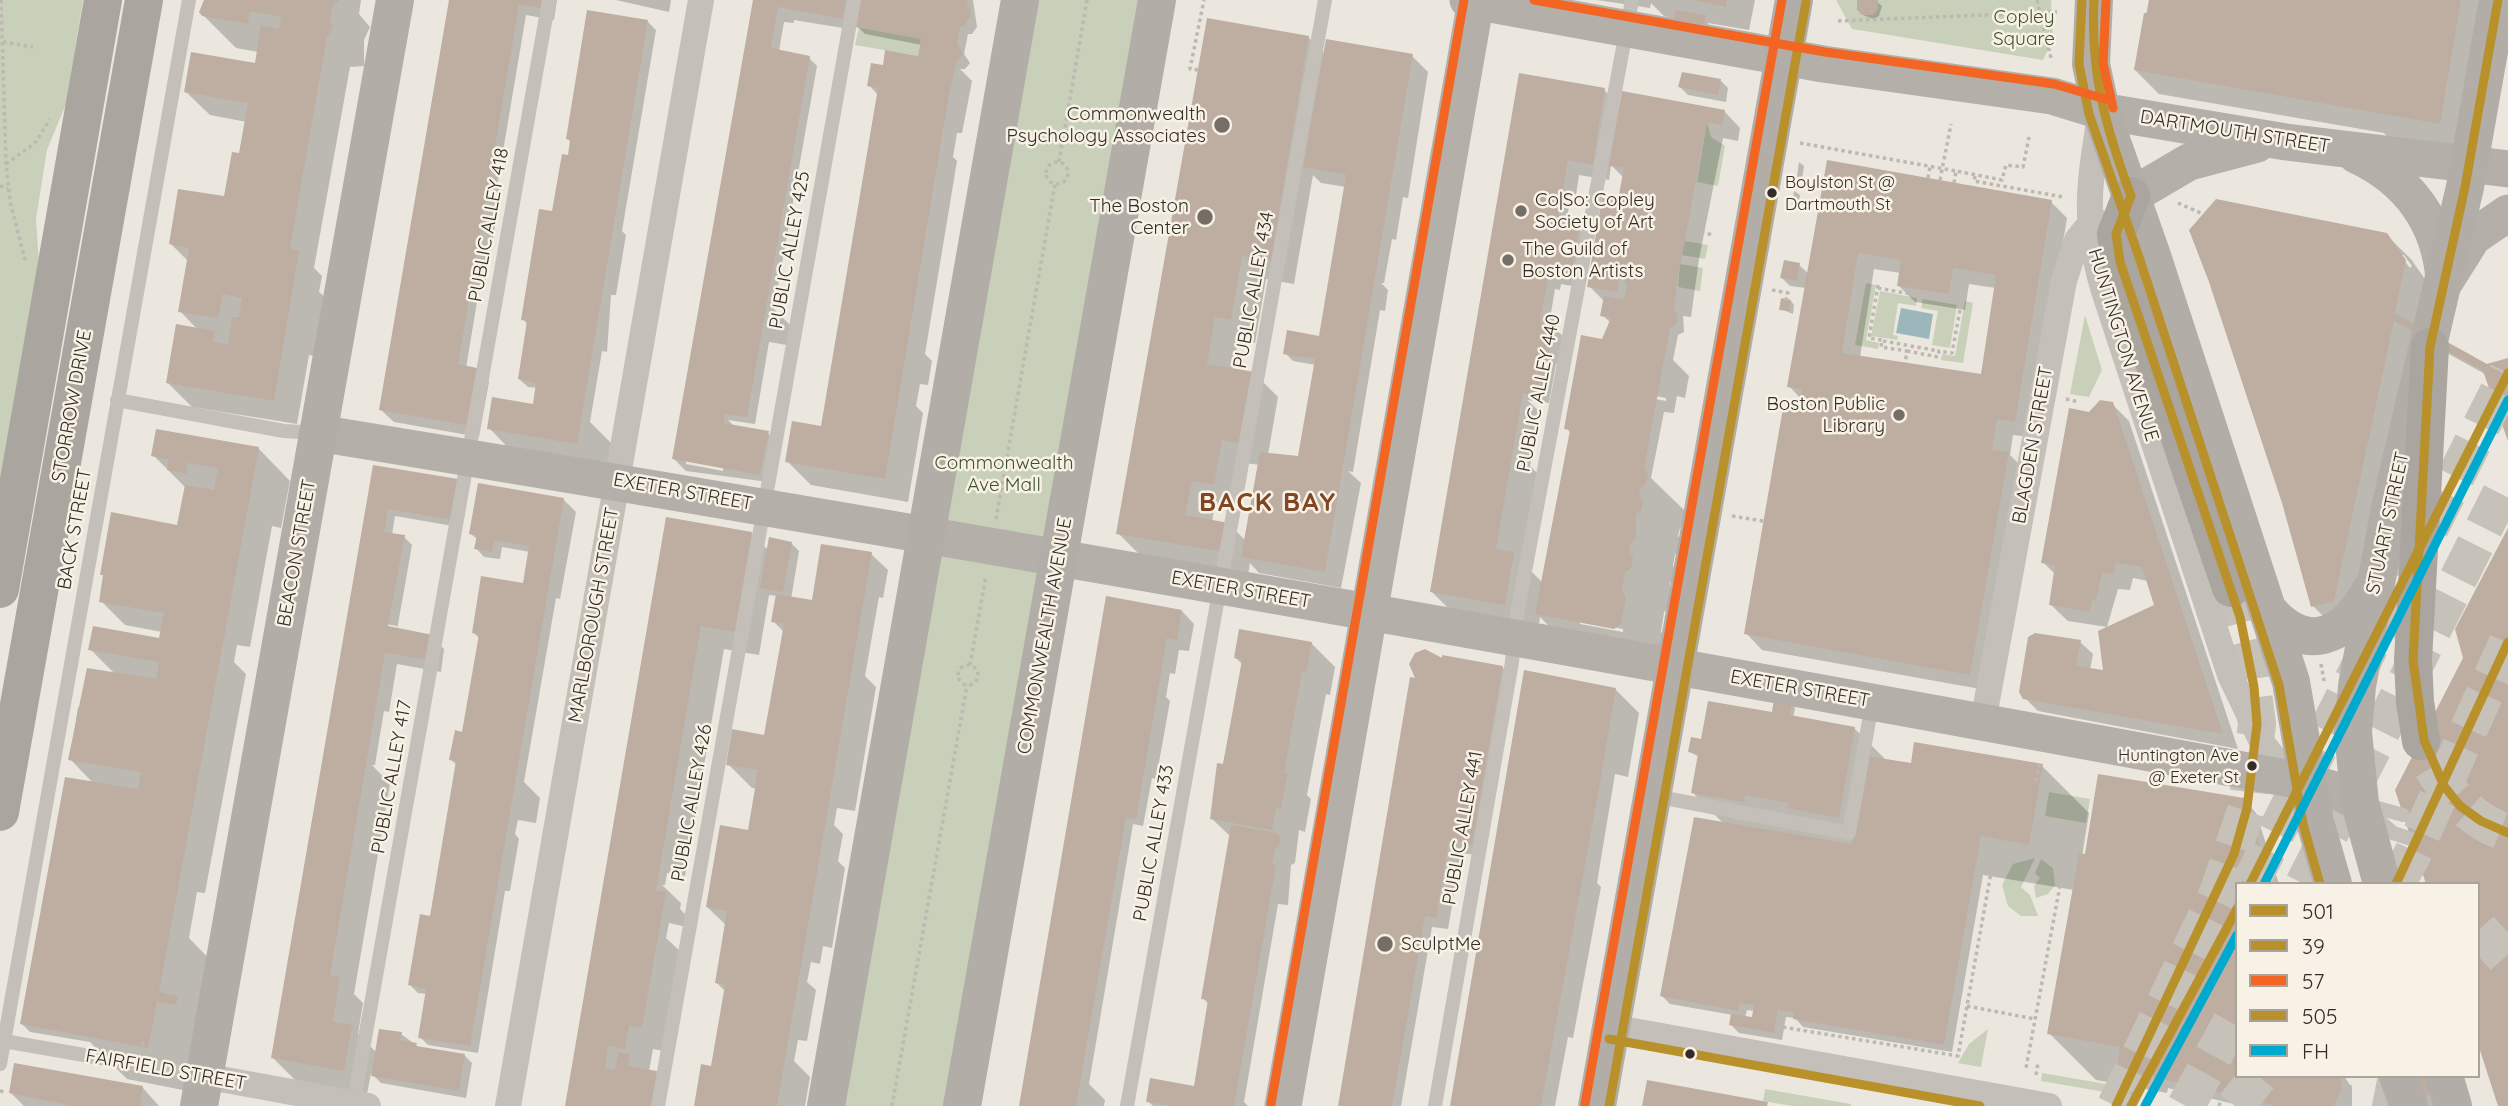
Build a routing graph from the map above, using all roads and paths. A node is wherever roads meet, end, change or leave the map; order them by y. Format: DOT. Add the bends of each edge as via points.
graph roads {
  1 [pos="1,0"];
  2 [pos="103,0"];
  3 [pos="144,0"];
  4 [pos="188,0"];
  5 [pos="395,0"];
  6 [pos="549,0"];
  7 [pos="701,0"];
  8 [pos="854,0"];
  9 [pos="1020,0"];
  10 [pos="1087,0"];
  11 [pos="1157,0"];
  12 [pos="1204,0"];
  13 [pos="1325,0"];
  14 [pos="1794,0"];
  15 [pos="2037,0"];
  16 [pos="2094,0"];
  17 [pos="2498,0"];
  18 [pos="1473,1"];
  19 [pos="2057,12"];
  20 [pos="2040,13"];
  21 [pos="1629,15"];
  22 [pos="1838,21"];
  23 [pos="3,42"];
  24 [pos="33,47"];
  25 [pos="1784,57"];
  26 [pos="2051,58"];
  27 [pos="1198,71"];
  28 [pos="3,72"];
  29 [pos="0,80"];
  30 [pos="2101,111"];
  31 [pos="52,113"];
  32 [pos="1951,124"];
  33 [pos="2029,137"];
  34 [pos="2286,142"];
  35 [pos="1804,144"];
  36 [pos="2344,149"];
  37 [pos="1059,162"];
  38 [pos="6,164"];
  39 [pos="2470,164"];
  40 [pos="1930,167"];
  41 [pos="1943,169"];
  42 [pos="2508,169"];
  43 [pos="1956,171"];
  44 [pos="1975,175"];
  45 [pos="1928,178"];
  46 [pos="1940,180"];
  47 [pos="1954,183"];
  48 [pos="1055,184"];
  49 [pos="0,186"];
  50 [pos="8,188"];
  51 [pos="2131,196"];
  52 [pos="2063,197"];
  53 [pos="2173,200"];
  54 [pos="2508,213"];
  55 [pos="2203,214"];
  56 [pos="2088,222"];
  57 [pos="1687,230"];
  58 [pos="1714,235"];
  59 [pos="26,268"];
  60 [pos="2444,285"];
  61 [pos="1770,290"];
  62 [pos="1676,297"];
  63 [pos="1690,300"];
  64 [pos="1785,304"];
  65 [pos="1882,341"];
  66 [pos="2430,347"];
  67 [pos="1907,351"];
  68 [pos="1939,351"];
  69 [pos="1905,362"];
  70 [pos="2064,399"];
  71 [pos="117,400"];
  72 [pos="2079,402"];
  73 [pos="318,433"];
  74 [pos="468,457"];
  75 [pos="618,481"];
  76 [pos="764,506"];
  77 [pos="1732,516"];
  78 [pos="995,520"];
  79 [pos="1763,521"];
  80 [pos="926,535"];
  81 [pos="1058,557"];
  82 [pos="987,570"];
  83 [pos="2375,583"];
  84 [pos="1220,586"];
  85 [pos="2231,588"];
  86 [pos="0,589"];
  87 [pos="2267,609"];
  88 [pos="1370,613"];
  89 [pos="1514,639"];
  90 [pos="970,665"];
  91 [pos="1674,666"];
  92 [pos="967,685"];
  93 [pos="1872,702"];
  94 [pos="1983,722"];
  95 [pos="2421,741"];
  96 [pos="2041,759"];
  97 [pos="2036,781"];
  98 [pos="2307,782"];
  99 [pos="1652,796"];
  100 [pos="2360,803"];
  101 [pos="0,812"];
  102 [pos="2403,815"];
  103 [pos="1997,839"];
  104 [pos="2411,839"];
  105 [pos="2016,842"];
  106 [pos="1995,846"];
  107 [pos="2015,850"];
  108 [pos="2332,882"];
  109 [pos="2381,882"];
  110 [pos="1967,1006"];
  111 [pos="2035,1019"];
  112 [pos="1776,1026"];
  113 [pos="1611,1027"];
  114 [pos="4,1041"];
  115 [pos="2038,1063"];
  116 [pos="0,1064"];
  117 [pos="2026,1068"];
  118 [pos="2036,1075"];
  119 [pos="2391,1078"];
  120 [pos="2399,1078"];
  121 [pos="2445,1078"];
  122 [pos="2352,1084"];
  123 [pos="2133,1088"];
  124 [pos="0,1091"];
  125 [pos="202,1091"];
  126 [pos="6,1092"];
  127 [pos="2131,1096"];
  128 [pos="2221,1099"];
  129 [pos="359,1105"];
  130 [pos="508,1106"];
  131 [pos="658,1106"];
  132 [pos="826,1106"];
  133 [pos="892,1106"];
  134 [pos="962,1106"];
  135 [pos="1127,1106"];
  136 [pos="1283,1106"];
  137 [pos="1435,1106"];
  138 [pos="1597,1106"];
  139 [pos="2049,1106"];
  140 [pos="2219,1106"];
  141 [pos="2338,1106"];
  142 [pos="2385,1106"];
  143 [pos="2409,1106"];
  144 [pos="2453,1106"];
  1 -- 23 [label="path"];
  2 -- 86 [label="highway, STORROW DRIVE"];
  3 -- 101 [label="highway, STORROW DRIVE"];
  4 -- 71 [label="lane, BACK STREET"];
  5 -- 73 [label="main road, BEACON STREET"];
  6 -- 74 [label="lane, PUBLIC ALLEY 418"];
  7 -- 75 [label="street, MARLBOROUGH STREET"];
  8 -- 76 [label="lane, PUBLIC ALLEY 425"];
  9 -- 80 [label="main road"];
  10 -- 37 [label="path"];
  11 -- 81 [label="main road, COMMONWEALTH AVENUE"];
  12 -- 27 [label="path" via="1190,69"];
  13 -- 84 [label="lane, PUBLIC ALLEY 434"];
  14 -- 25 [label="main road"];
  15 -- 20 [label="path"];
  16 -- 30 [label="main road" via="2091,64"];
  17 -- 39 [label="main road, STUART STREET"];
  18 -- 21 [label="main road, DARTMOUTH STREET"];
  18 -- 88 [label="main road"];
  19 -- 20 [label="path"];
  20 -- 22 [label="path"];
  20 -- 26 [label="path"];
  21 -- 25 [label="main road, DARTMOUTH STREET"];
  21 -- 89 [label="lane, PUBLIC ALLEY 440"];
  23 -- 24 [label="path"];
  23 -- 28 [label="path"];
  25 -- 30 [label="main road, DARTMOUTH STREET" via="2052,96"];
  25 -- 91 [label="main road"];
  28 -- 29 [label="path"];
  28 -- 38 [label="path"];
  30 -- 34 [label="main road, DARTMOUTH STREET"];
  30 -- 51 [label="main road"];
  30 -- 56 [label="street, HUNTINGTON AVENUE"];
  31 -- 38 [label="path" via="35,143"];
  32 -- 41 [label="path"];
  33 -- 44 [label="path" via="2023,167 2006,165 2002,180"];
  34 -- 36 [label="main road, DARTMOUTH STREET"];
  34 -- 51 [label="main road" via="2241,146 2202,157"];
  35 -- 40 [label="path"];
  36 -- 39 [label="main road, DARTMOUTH STREET"];
  36 -- 60 [label="main road" via="2384,170 2423,209 2438,242"];
  37 -- 48 [label="path" via="1068,173"];
  37 -- 48 [label="path" via="1046,171"];
  38 -- 50 [label="path"];
  39 -- 42 [label="main road, DARTMOUTH STREET"];
  39 -- 60 [label="main road, STUART STREET"];
  40 -- 41 [label="path"];
  40 -- 45 [label="path"];
  41 -- 43 [label="path"];
  41 -- 46 [label="path"];
  43 -- 44 [label="path"];
  43 -- 47 [label="path"];
  44 -- 52 [label="path" via="1974,181"];
  48 -- 78 [label="path"];
  49 -- 50 [label="path"];
  50 -- 59 [label="path"];
  51 -- 56 [label="street, BLAGDEN STREET"];
  51 -- 85 [label="highway" via="2116,234 2120,262"];
  51 -- 87 [label="main road"];
  53 -- 55 [label="path"];
  54 -- 60 [label="main road" via="2473,237"];
  56 -- 94 [label="street, BLAGDEN STREET" via="2071,252 2064,281"];
  56 -- 98 [label="street, HUNTINGTON AVENUE" via="2103,288 2227,666 2263,744 2280,764"];
  57 -- 58 [label="path"];
  60 -- 66 [label="main road, STUART STREET"];
  61 -- 64 [label="path" via="1787,293"];
  62 -- 63 [label="path"];
  65 -- 67 [label="path" via="1881,347"];
  65 -- 68 [label="path"];
  65 -- 68 [label="path" via="1869,338 1878,287 1962,301 1952,353"];
  66 -- 83 [label="main road, STUART STREET"];
  66 -- 95 [label="highway" via="2413,660"];
  67 -- 68 [label="path" via="1938,357"];
  67 -- 69 [label="path"];
  70 -- 72 [label="path"];
  71 -- 73 [label="lane, EXETER STREET" via="284,431"];
  71 -- 114 [label="lane, BACK STREET"];
  73 -- 74 [label="main road, EXETER STREET"];
  73 -- 125 [label="main road, BEACON STREET"];
  74 -- 75 [label="main road, EXETER STREET"];
  74 -- 129 [label="lane, PUBLIC ALLEY 417"];
  75 -- 76 [label="main road, EXETER STREET"];
  75 -- 130 [label="street, MARLBOROUGH STREET"];
  76 -- 80 [label="main road, EXETER STREET"];
  76 -- 131 [label="lane, PUBLIC ALLEY 426"];
  77 -- 79 [label="path"];
  80 -- 81 [label="main road, EXETER STREET"];
  80 -- 132 [label="main road"];
  81 -- 84 [label="main road, EXETER STREET"];
  81 -- 134 [label="main road, COMMONWEALTH AVENUE"];
  82 -- 90 [label="path"];
  83 -- 87 [label="main road" via="2353,617 2323,635 2291,631"];
  83 -- 100 [label="main road, STUART STREET" via="2354,712"];
  84 -- 88 [label="main road, EXETER STREET"];
  84 -- 135 [label="lane, PUBLIC ALLEY 433"];
  87 -- 98 [label="main road" via="2296,701"];
  88 -- 89 [label="main road, EXETER STREET"];
  88 -- 136 [label="main road"];
  89 -- 91 [label="main road, EXETER STREET"];
  89 -- 137 [label="lane, PUBLIC ALLEY 441"];
  90 -- 92 [label="path" via="978,676"];
  90 -- 92 [label="path" via="958,673"];
  91 -- 93 [label="main road, EXETER STREET"];
  91 -- 99 [label="main road"];
  92 -- 133 [label="path"];
  93 -- 94 [label="main road, EXETER STREET"];
  93 -- 99 [label="lane" via="1849,833"];
  94 -- 98 [label="main road, EXETER STREET"];
  96 -- 97 [label="path"];
  98 -- 100 [label="main road, EXETER STREET"];
  98 -- 108 [label="main road"];
  99 -- 113 [label="main road"];
  100 -- 102 [label="lane"];
  100 -- 104 [label="lane" via="2386,829"];
  100 -- 109 [label="main road"];
  103 -- 106 [label="path"];
  105 -- 107 [label="path"];
  106 -- 107 [label="path"];
  106 -- 110 [label="path"];
  107 -- 111 [label="path" via="2065,859"];
  110 -- 111 [label="path"];
  110 -- 112 [label="path" via="1958,1056"];
  111 -- 117 [label="path"];
  113 -- 138 [label="main road"];
  113 -- 139 [label="street"];
  114 -- 116 [label="lane, BACK STREET"];
  114 -- 125 [label="lane, FAIRFIELD STREET"];
  115 -- 118 [label="path"];
  119 -- 142 [label="street"];
  120 -- 143 [label="main road"];
  121 -- 144 [label="main road"];
  122 -- 141 [label="path"];
  123 -- 127 [label="path"];
  124 -- 126 [label="path"];
  125 -- 129 [label="street, FAIRFIELD STREET"];
  128 -- 140 [label="path"];
}
